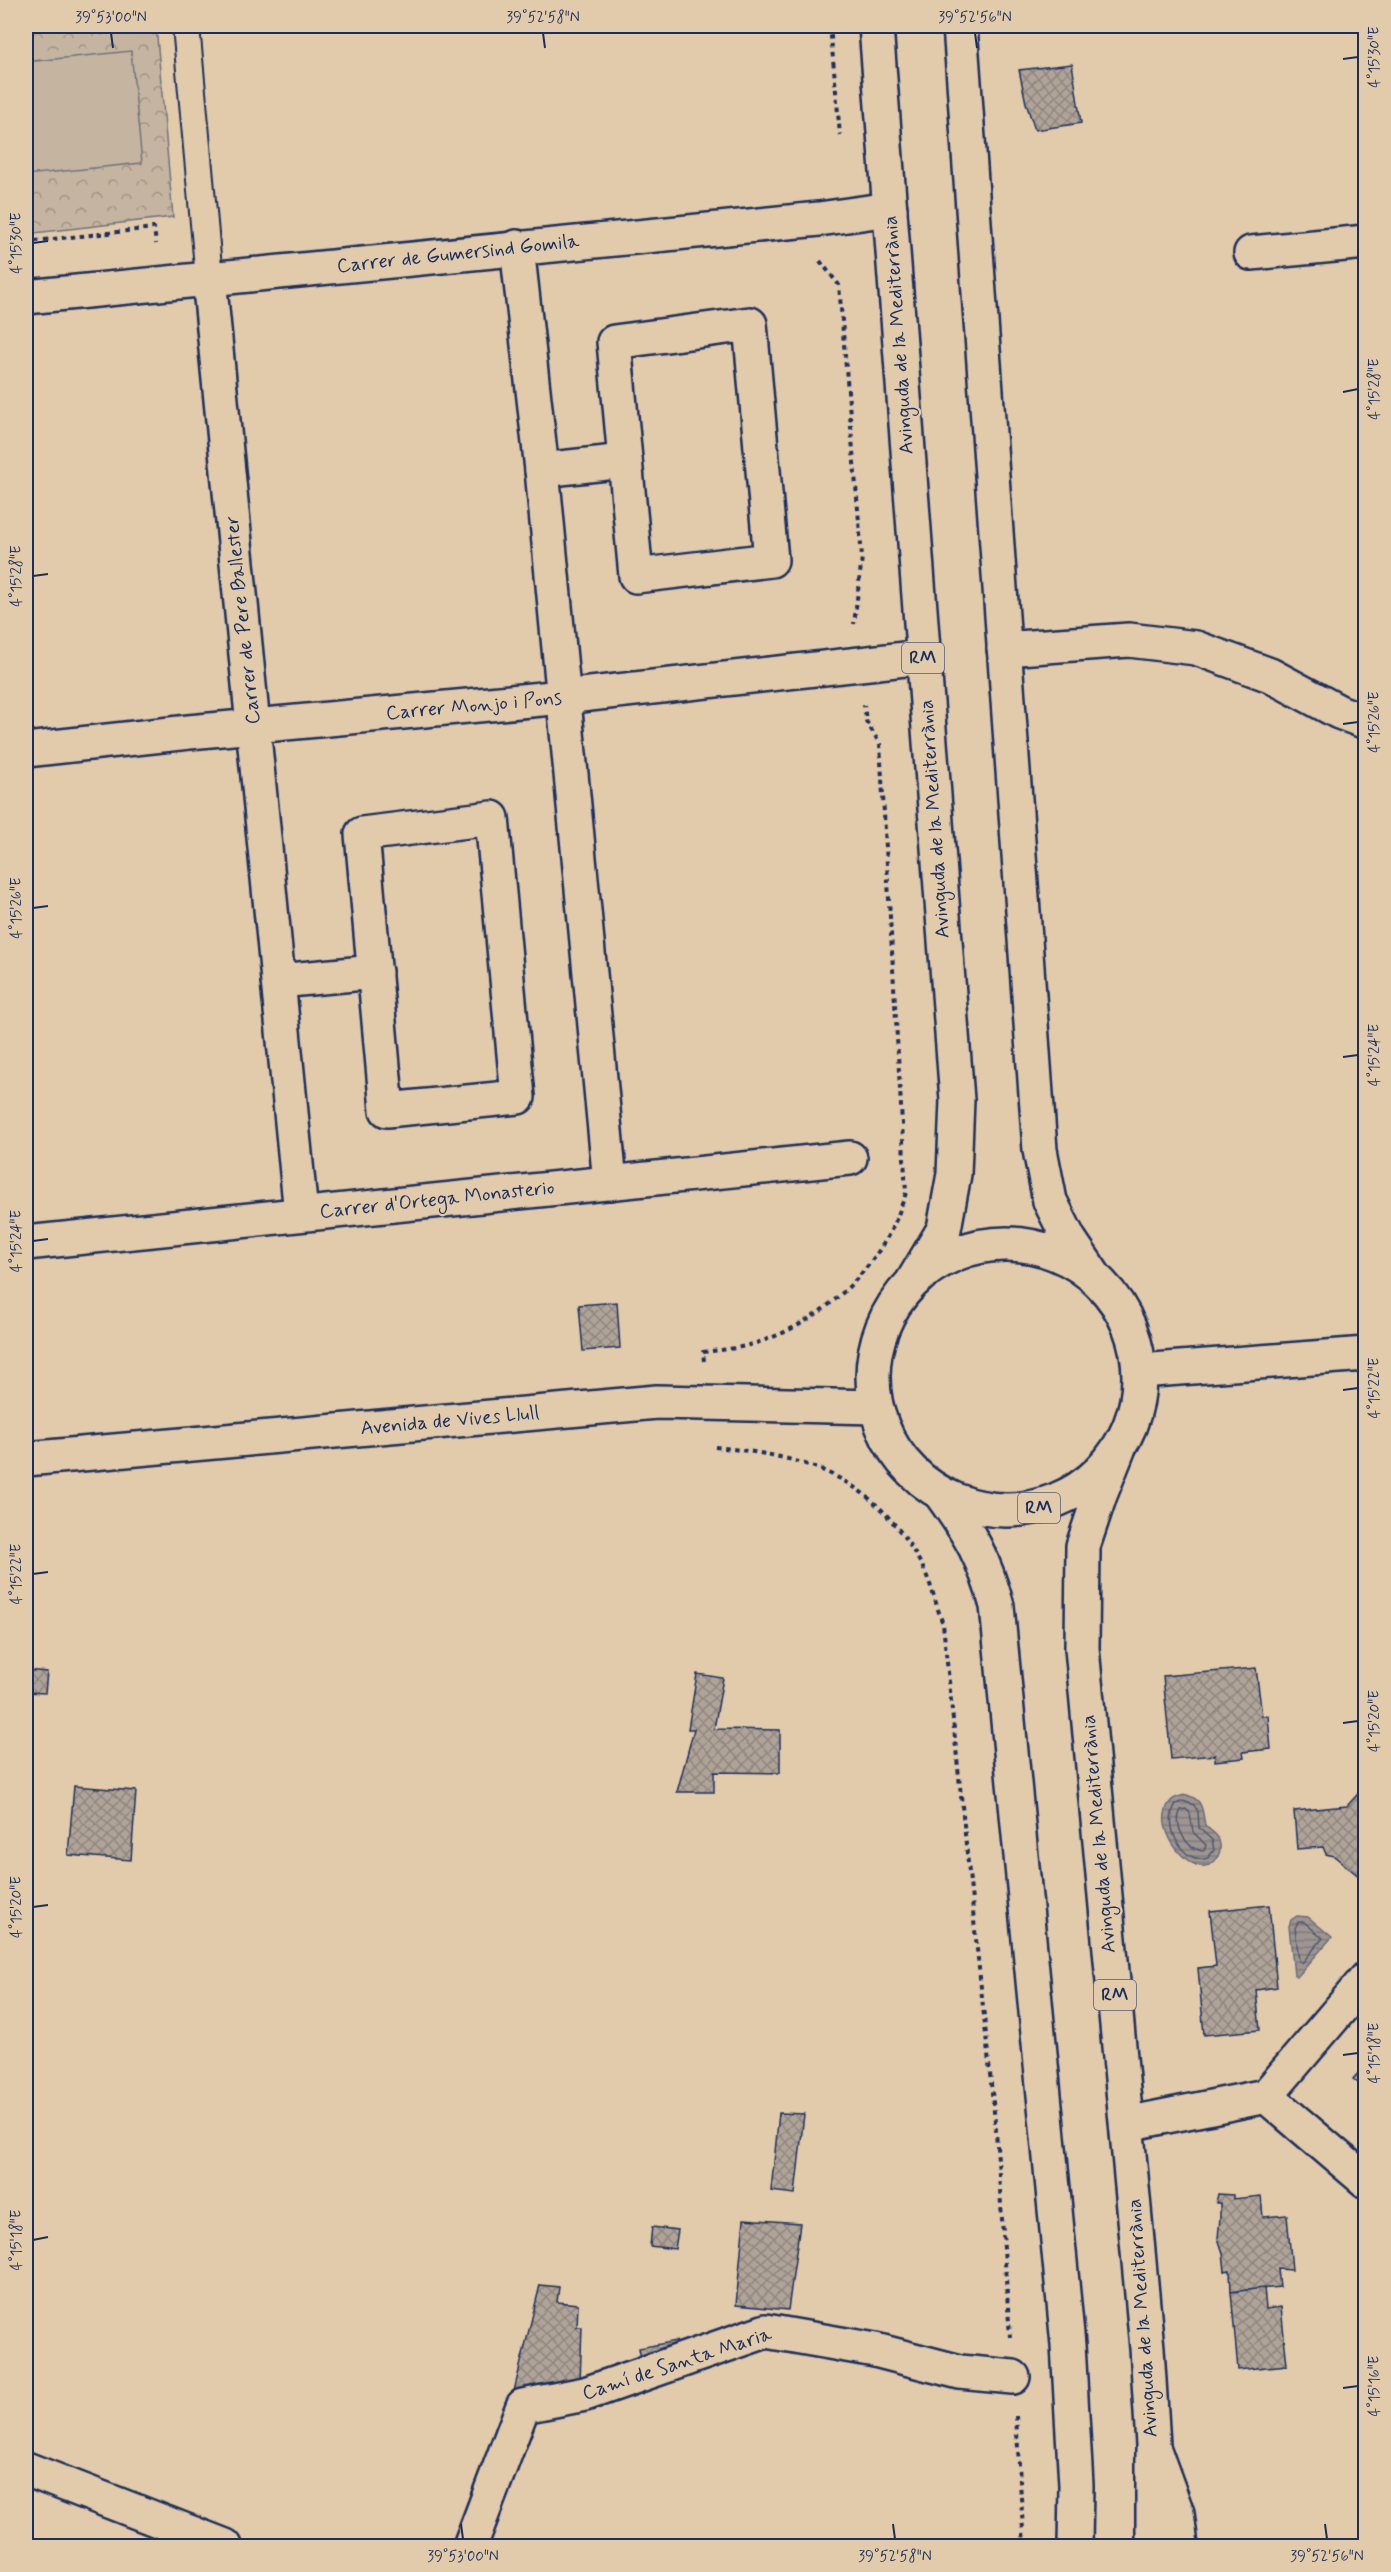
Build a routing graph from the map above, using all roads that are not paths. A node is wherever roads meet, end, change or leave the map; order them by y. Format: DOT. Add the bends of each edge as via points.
graph roads {
  1 [pos="186,26"];
  2 [pos="876,26"];
  3 [pos="960,26"];
  4 [pos="890,209"];
  5 [pos="1365,242"];
  6 [pos="517,248"];
  7 [pos="1251,253"];
  8 [pos="209,278"];
  9 [pos="26,297"];
  10 [pos="625,461"];
  11 [pos="542,470"];
  12 [pos="1004,649"];
  13 [pos="923,657"];
  14 [pos="563,698"];
  15 [pos="1365,722"];
  16 [pos="253,727"];
  17 [pos="26,750"];
  18 [pos="375,972"];
  19 [pos="278,981"];
  20 [pos="850,1158"];
  21 [pos="610,1183"];
  22 [pos="301,1214"];
  23 [pos="26,1244"];
  24 [pos="1094,1276"];
  25 [pos="913,1281"];
  26 [pos="1365,1354"];
  27 [pos="1140,1371"];
  28 [pos="876,1407"];
  29 [pos="1118,1450"];
  30 [pos="26,1459"];
  31 [pos="941,1494"];
  32 [pos="1365,1979"];
  33 [pos="1266,2096"];
  34 [pos="1127,2124"];
  35 [pos="1365,2181"];
  36 [pos="1013,2377"];
  37 [pos="1153,2445"];
  38 [pos="26,2469"];
  39 [pos="225,2547"];
  40 [pos="470,2547"];
  41 [pos="1075,2547"];
  42 [pos="1153,2547"];
  43 [pos="1181,2547"];
  1 -- 8 [label="lane, Carrer de Pere Ballester"];
  2 -- 4 [label="street, Avinguda de la Mediterrània / RM"];
  3 -- 12 [label="street, RM"];
  4 -- 6 [label="street, Carrer de Gumersind Gomila"];
  4 -- 13 [label="street, Avinguda de la Mediterrània / RM"];
  5 -- 7 [label="street"];
  6 -- 8 [label="street, Carrer de Gumersind Gomila"];
  6 -- 11 [label="street"];
  8 -- 9 [label="street, Carrer de Gumersind Gomila"];
  8 -- 16 [label="street, Carrer de Pere Ballester"];
  10 -- 10 [label="street" via="636,576 771,560 750,324 614,342"];
  10 -- 11 [label="street"];
  11 -- 14 [label="street"];
  12 -- 15 [label="street" via="1129,640 1196,648 1270,675"];
  12 -- 24 [label="street, RM" via="1040,1150 1050,1201"];
  13 -- 14 [label="street, Carrer Monjo i Pons"];
  13 -- 25 [label="street, Avinguda de la Mediterrània / RM" via="957,1142 944,1229"];
  14 -- 16 [label="street, Carrer Monjo i Pons"];
  14 -- 21 [label="street"];
  16 -- 17 [label="street, Carrer Monjo i Pons"];
  16 -- 19 [label="street, Carrer de Pere Ballester"];
  18 -- 18 [label="street" via="387,1110 518,1097 492,818 362,834"];
  18 -- 19 [label="street"];
  19 -- 22 [label="street, Carrer de Pere Ballester"];
  20 -- 21 [label="street, Carrer d'Ortega Monasterio"];
  21 -- 22 [label="street, Carrer d'Ortega Monasterio"];
  22 -- 23 [label="street, Carrer d'Ortega Monasterio"];
  24 -- 25 [label="street, RM" via="1045,1249 988,1244 935,1263"];
  24 -- 27 [label="street, RM" via="1126,1318 1136,1344"];
  25 -- 28 [label="street, RM" via="883,1326 875,1353"];
  26 -- 27 [label="street"];
  27 -- 29 [label="street, RM" via="1136,1413"];
  28 -- 30 [label="street, Avenida de Vives Llull" via="657,1402"];
  28 -- 31 [label="street, RM" via="899,1457 918,1478"];
  29 -- 31 [label="street, RM" via="1084,1487 1039,1508 988,1510"];
  29 -- 34 [label="street, Avinguda de la Mediterrània / RM" via="1083,1546 1081,1593 1082,1648"];
  31 -- 41 [label="street, RM" via="965,1526 986,1567 997,1606 1068,2345 1076,2485"];
  32 -- 33 [label="street"];
  33 -- 34 [label="street"];
  33 -- 35 [label="street"];
  34 -- 37 [label="street, Avinguda de la Mediterrània / RM"];
  36 -- 40 [label="street, Camí de Santa Maria" via="960,2372 875,2350 766,2331 585,2394 523,2406"];
  37 -- 42 [label="street, Avinguda de la Mediterrània / RM"];
  37 -- 43 [label="street" via="1177,2512"];
  38 -- 39 [label="street"];
}
